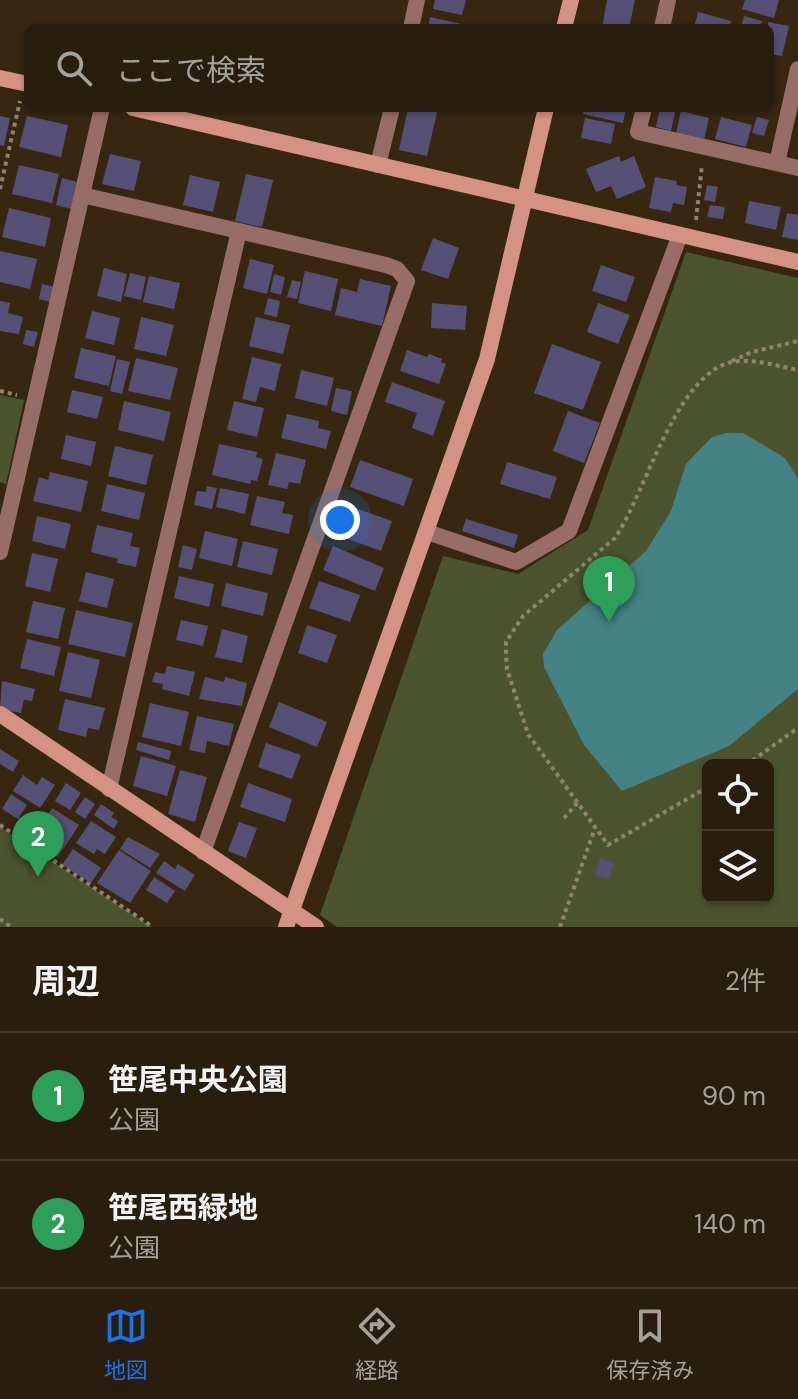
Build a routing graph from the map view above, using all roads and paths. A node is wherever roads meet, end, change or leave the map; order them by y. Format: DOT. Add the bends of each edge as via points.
graph roads {
  1 [pos="417,0"];
  2 [pos="571,0"];
  3 [pos="668,0"];
  4 [pos="412,24"];
  5 [pos="565,24"];
  6 [pos="663,24"];
  7 [pos="798,69"];
  8 [pos="0,78"];
  9 [pos="24,84"];
  10 [pos="24,92"];
  11 [pos="101,112"];
  12 [pos="150,112"];
  13 [pos="391,112"];
  14 [pos="545,112"];
  15 [pos="643,112"];
  16 [pos="705,147"];
  17 [pos="777,163"];
  18 [pos="378,165"];
  19 [pos="798,168"];
  20 [pos="0,189"];
  21 [pos="82,195"];
  22 [pos="525,201"];
  23 [pos="239,231"];
  24 [pos="687,236"];
  25 [pos="798,262"];
  26 [pos="798,341"];
  27 [pos="726,363"];
  28 [pos="798,370"];
  29 [pos="427,532"];
  30 [pos="0,552"];
  31 [pos="0,714"];
  32 [pos="798,728"];
  33 [pos="754,759"];
  34 [pos="109,789"];
  35 [pos="702,790"];
  36 [pos="578,802"];
  37 [pos="564,818"];
  38 [pos="0,825"];
  39 [pos="595,828"];
  40 [pos="203,852"];
  41 [pos="0,919"];
  42 [pos="289,919"];
  43 [pos="11,927"];
  44 [pos="153,927"];
  45 [pos="316,927"];
  46 [pos="560,927"];
  1 -- 4 [label="street"];
  2 -- 5 [label="street"];
  3 -- 6 [label="street"];
  7 -- 17 [label="street"];
  8 -- 9 [label="street"];
  10 -- 20 [label="path"];
  11 -- 21 [label="street"];
  12 -- 18 [label="street"];
  13 -- 18 [label="street"];
  14 -- 22 [label="street"];
  15 -- 16 [label="street" via="638,132"];
  16 -- 17 [label="street"];
  16 -- 24 [label="path"];
  17 -- 19 [label="street"];
  18 -- 22 [label="street"];
  21 -- 23 [label="street"];
  21 -- 30 [label="street"];
  22 -- 24 [label="street"];
  22 -- 29 [label="street" via="487,359"];
  23 -- 34 [label="street"];
  23 -- 40 [label="street" via="386,265 407,281"];
  24 -- 25 [label="street"];
  24 -- 29 [label="street" via="569,531 516,562"];
  26 -- 27 [label="path"];
  27 -- 28 [label="path"];
  27 -- 36 [label="path" via="684,403 615,538 523,616 506,642 507,669 528,734"];
  29 -- 42 [label="street"];
  31 -- 34 [label="street"];
  32 -- 33 [label="path"];
  34 -- 40 [label="street"];
  35 -- 39 [label="path" via="608,845"];
  36 -- 37 [label="path"];
  36 -- 39 [label="path"];
  38 -- 44 [label="path"];
  39 -- 46 [label="path"];
  40 -- 42 [label="street"];
  41 -- 43 [label="path"];
  42 -- 45 [label="street"];
}
